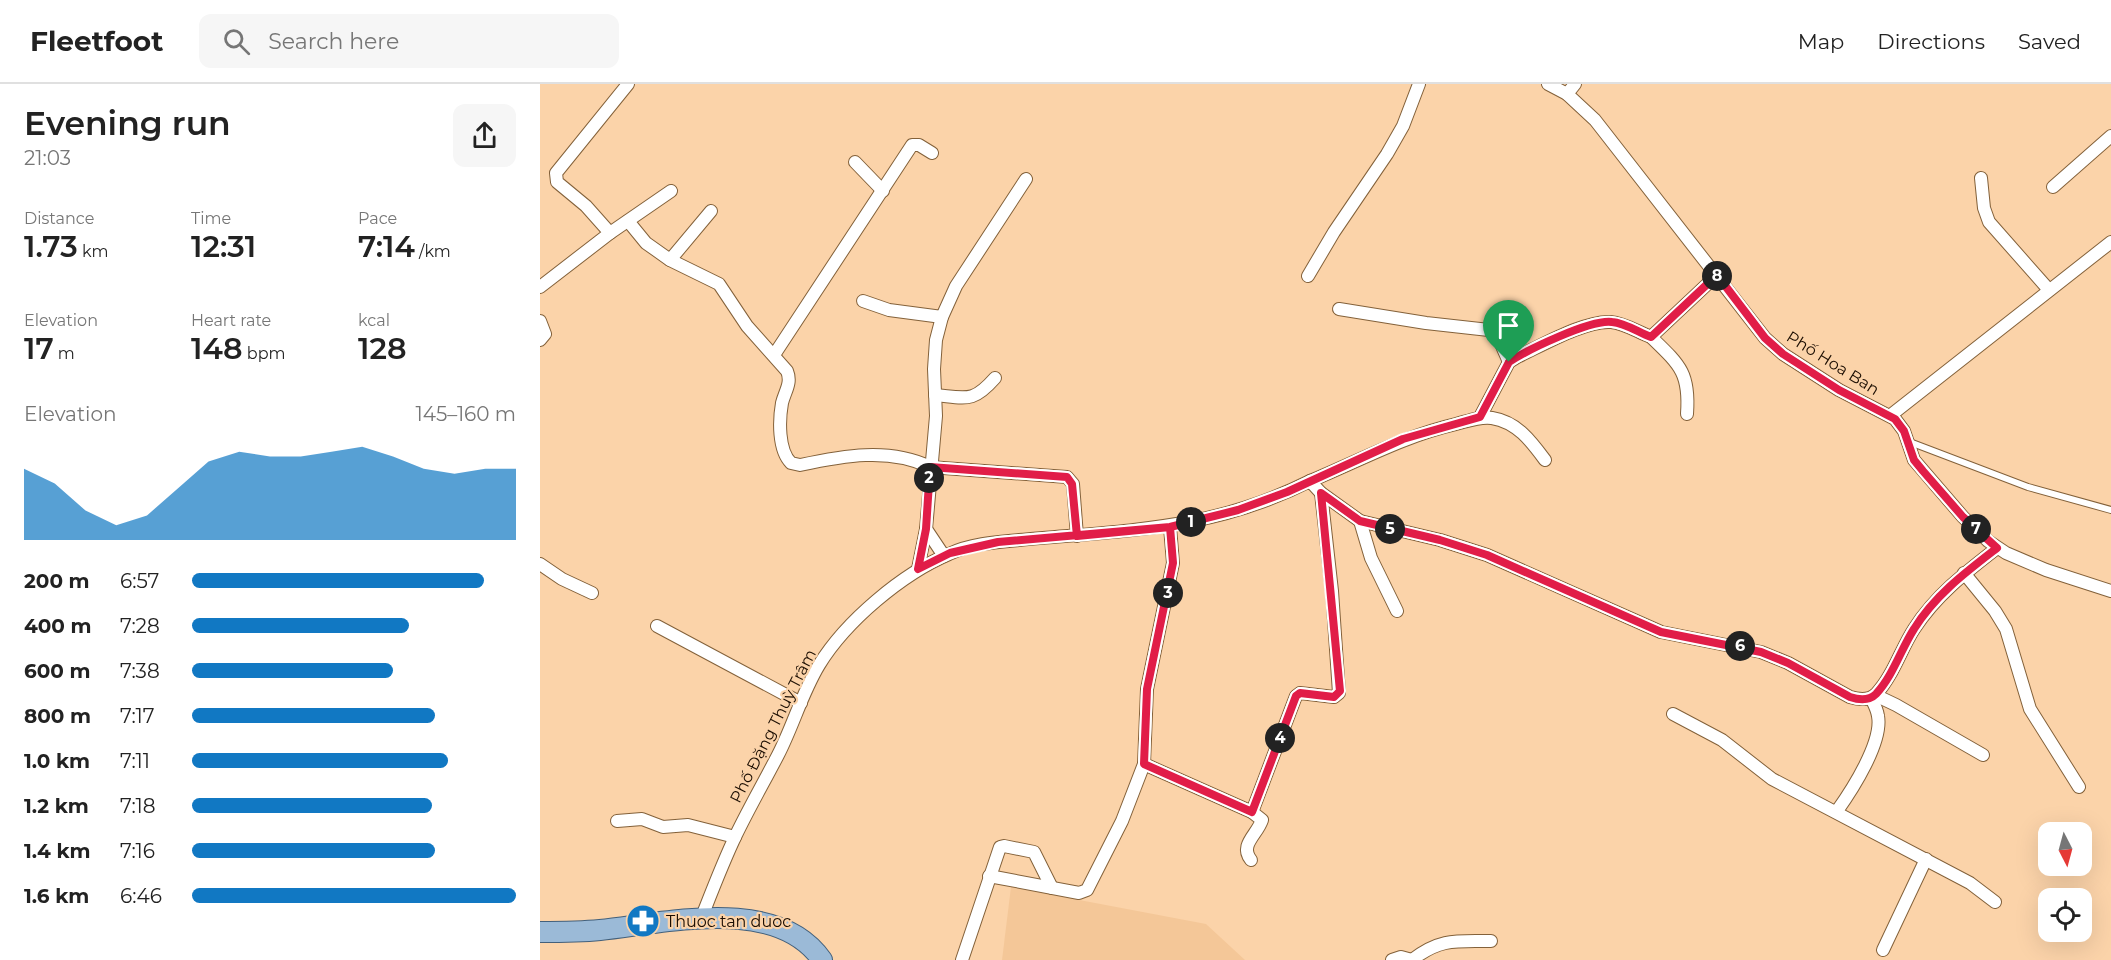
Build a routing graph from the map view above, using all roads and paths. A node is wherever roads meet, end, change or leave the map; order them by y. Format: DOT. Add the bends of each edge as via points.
graph roads {
  1 [pos="628,84"];
  2 [pos="1419,84"];
  3 [pos="1548,84"];
  4 [pos="1571,89"];
  5 [pos="2111,136"];
  6 [pos="932,153"];
  7 [pos="855,162"];
  8 [pos="1981,178"];
  9 [pos="1026,179"];
  10 [pos="2052,187"];
  11 [pos="671,191"];
  12 [pos="883,191"];
  13 [pos="711,211"];
  14 [pos="628,221"];
  15 [pos="610,233"];
  16 [pos="2111,242"];
  17 [pos="670,260"];
  18 [pos="1717,275"];
  19 [pos="1308,276"];
  20 [pos="540,287"];
  21 [pos="2049,290"];
  22 [pos="863,301"];
  23 [pos="1339,309"];
  24 [pos="942,317"];
  25 [pos="540,321"];
  26 [pos="1651,337"];
  27 [pos="540,340"];
  28 [pos="774,355"];
  29 [pos="1509,362"];
  30 [pos="995,378"];
  31 [pos="935,395"];
  32 [pos="1687,414"];
  33 [pos="1891,415"];
  34 [pos="1480,417"];
  35 [pos="1907,441"];
  36 [pos="1545,460"];
  37 [pos="930,467"];
  38 [pos="1310,481"];
  39 [pos="1321,493"];
  40 [pos="2111,510"];
  41 [pos="1360,521"];
  42 [pos="1170,527"];
  43 [pos="926,529"];
  44 [pos="1077,536"];
  45 [pos="1997,548"];
  46 [pos="944,556"];
  47 [pos="540,564"];
  48 [pos="918,569"];
  49 [pos="1964,573"];
  50 [pos="2111,591"];
  51 [pos="592,593"];
  52 [pos="1397,611"];
  53 [pos="657,626"];
  54 [pos="1873,697"];
  55 [pos="801,703"];
  56 [pos="1673,714"];
  57 [pos="1983,755"];
  58 [pos="1144,764"];
  59 [pos="2079,787"];
  60 [pos="1837,811"];
  61 [pos="1252,812"];
  62 [pos="618,821"];
  63 [pos="735,837"];
  64 [pos="1926,859"];
  65 [pos="1251,860"];
  66 [pos="989,876"];
  67 [pos="1052,888"];
  68 [pos="1995,902"];
  69 [pos="700,919"];
  70 [pos="540,932"];
  71 [pos="1491,941"];
  72 [pos="1883,950"];
  73 [pos="822,960"];
  74 [pos="962,960"];
  75 [pos="1392,960"];
  76 [pos="1412,960"];
  1 -- 15 [label="street" via="555,178"];
  2 -- 19 [label="street" via="1387,154"];
  3 -- 4 [label="street, Phố Hoa Ban"];
  4 -- 18 [label="street, Phố Hoa Ban"];
  5 -- 10 [label="street"];
  6 -- 12 [label="street" via="919,144 912,145"];
  7 -- 12 [label="street"];
  8 -- 21 [label="street" via="1989,222"];
  9 -- 24 [label="street" via="956,286"];
  11 -- 14 [label="street"];
  12 -- 28 [label="street"];
  13 -- 17 [label="street"];
  14 -- 15 [label="street"];
  14 -- 17 [label="street" via="646,243"];
  15 -- 20 [label="street"];
  16 -- 21 [label="street"];
  17 -- 28 [label="street" via="720,284 747,326"];
  18 -- 26 [label="street"];
  18 -- 33 [label="street, Phố Hoa Ban" via="1765,338 1783,354 1839,390"];
  21 -- 33 [label="street"];
  22 -- 24 [label="street" via="889,310"];
  23 -- 29 [label="street" via="1489,330 1498,337"];
  24 -- 31 [label="street" via="936,340"];
  25 -- 27 [label="street" via="545,334"];
  26 -- 29 [label="street" via="1604,322"];
  26 -- 32 [label="street" via="1687,380"];
  28 -- 37 [label="street" via="789,376 780,423 783,448 791,464 857,455 891,455"];
  29 -- 34 [label="street"];
  30 -- 31 [label="street" via="972,397"];
  31 -- 37 [label="street"];
  33 -- 35 [label="street, Phố Hoa Ban"];
  34 -- 36 [label="street" via="1516,428"];
  34 -- 38 [label="street, Phố Đặng Thuỳ Trâm" via="1403,439"];
  35 -- 40 [label="lane" via="2008,480"];
  35 -- 45 [label="street, Phố Hoa Ban" via="1914,460 1932,482"];
  37 -- 43 [label="street"];
  37 -- 44 [label="street" via="1067,477 1072,484"];
  38 -- 39 [label="street"];
  38 -- 42 [label="street, Phố Đặng Thuỳ Trâm" via="1238,510"];
  39 -- 41 [label="street"];
  39 -- 61 [label="street" via="1340,691 1334,697 1300,693 1296,696"];
  41 -- 52 [label="street" via="1371,558"];
  41 -- 54 [label="street" via="1476,551 1661,632 1761,652 1850,697"];
  42 -- 44 [label="street, Phố Đặng Thuỳ Trâm"];
  42 -- 58 [label="street" via="1173,563 1147,689"];
  43 -- 46 [label="street"];
  43 -- 48 [label="street"];
  44 -- 46 [label="street, Phố Đặng Thuỳ Trâm" via="998,542"];
  45 -- 49 [label="street"];
  45 -- 50 [label="street, Phố Hoa Ban" via="2046,570"];
  46 -- 48 [label="street, Phố Đặng Thuỳ Trâm"];
  47 -- 51 [label="street"];
  48 -- 55 [label="street, Phố Đặng Thuỳ Trâm" via="833,646"];
  49 -- 54 [label="street" via="1920,619"];
  49 -- 59 [label="street" via="2006,629 2030,709"];
  53 -- 55 [label="street"];
  54 -- 57 [label="street" via="1896,705"];
  54 -- 60 [label="street" via="1878,716 1875,738 1853,788"];
  55 -- 63 [label="street, Phố Đặng Thuỳ Trâm"];
  56 -- 60 [label="street" via="1715,735 1772,779"];
  58 -- 61 [label="street"];
  58 -- 67 [label="street" via="1122,821 1087,890 1078,893"];
  60 -- 64 [label="street"];
  61 -- 65 [label="street" via="1262,822 1246,848"];
  62 -- 63 [label="street" via="642,819 663,827 688,825"];
  63 -- 69 [label="street, Phố Đặng Thuỳ Trâm"];
  64 -- 68 [label="street"];
  64 -- 72 [label="street"];
  66 -- 67 [label="street"];
  66 -- 67 [label="street" via="1000,847 1031,850"];
  66 -- 74 [label="street"];
  69 -- 70 [label="main road"];
  69 -- 73 [label="main road" via="728,918 768,924 809,945"];
  71 -- 76 [label="street" via="1439,943"];
  75 -- 76 [label="street"];
}
